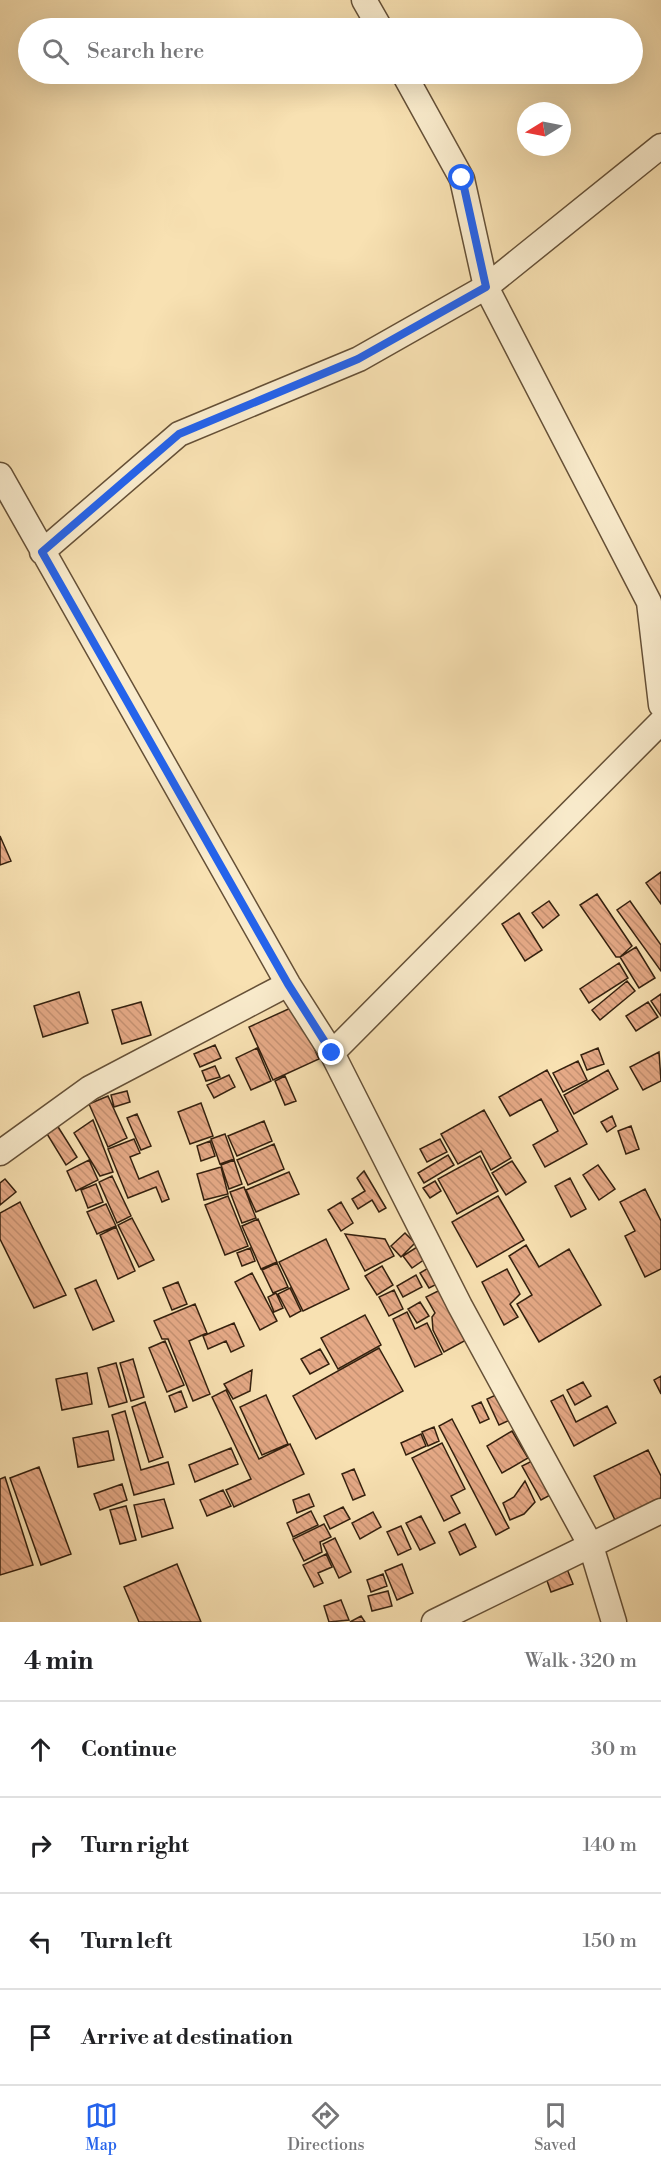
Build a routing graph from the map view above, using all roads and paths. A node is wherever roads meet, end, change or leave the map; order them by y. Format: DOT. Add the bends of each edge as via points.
graph roads {
  1 [pos="364,0"];
  2 [pos="374,18"];
  3 [pos="410,84"];
  4 [pos="661,146"];
  5 [pos="486,287"];
  6 [pos="0,475"];
  7 [pos="42,552"];
  8 [pos="661,705"];
  9 [pos="661,722"];
  10 [pos="288,984"];
  11 [pos="332,1053"];
  12 [pos="0,1153"];
  13 [pos="661,1511"];
  14 [pos="591,1546"];
  15 [pos="434,1622"];
  16 [pos="614,1622"];
  1 -- 2 [label="street"];
  3 -- 5 [label="street" via="462,178"];
  4 -- 5 [label="street"];
  5 -- 7 [label="street" via="358,359 179,434"];
  5 -- 8 [label="street" via="649,602"];
  6 -- 7 [label="street"];
  7 -- 10 [label="street"];
  9 -- 11 [label="street"];
  10 -- 11 [label="street"];
  10 -- 12 [label="street" via="90,1088"];
  11 -- 14 [label="street" via="460,1306"];
  13 -- 14 [label="street"];
  14 -- 15 [label="street"];
  14 -- 16 [label="street"];
}
